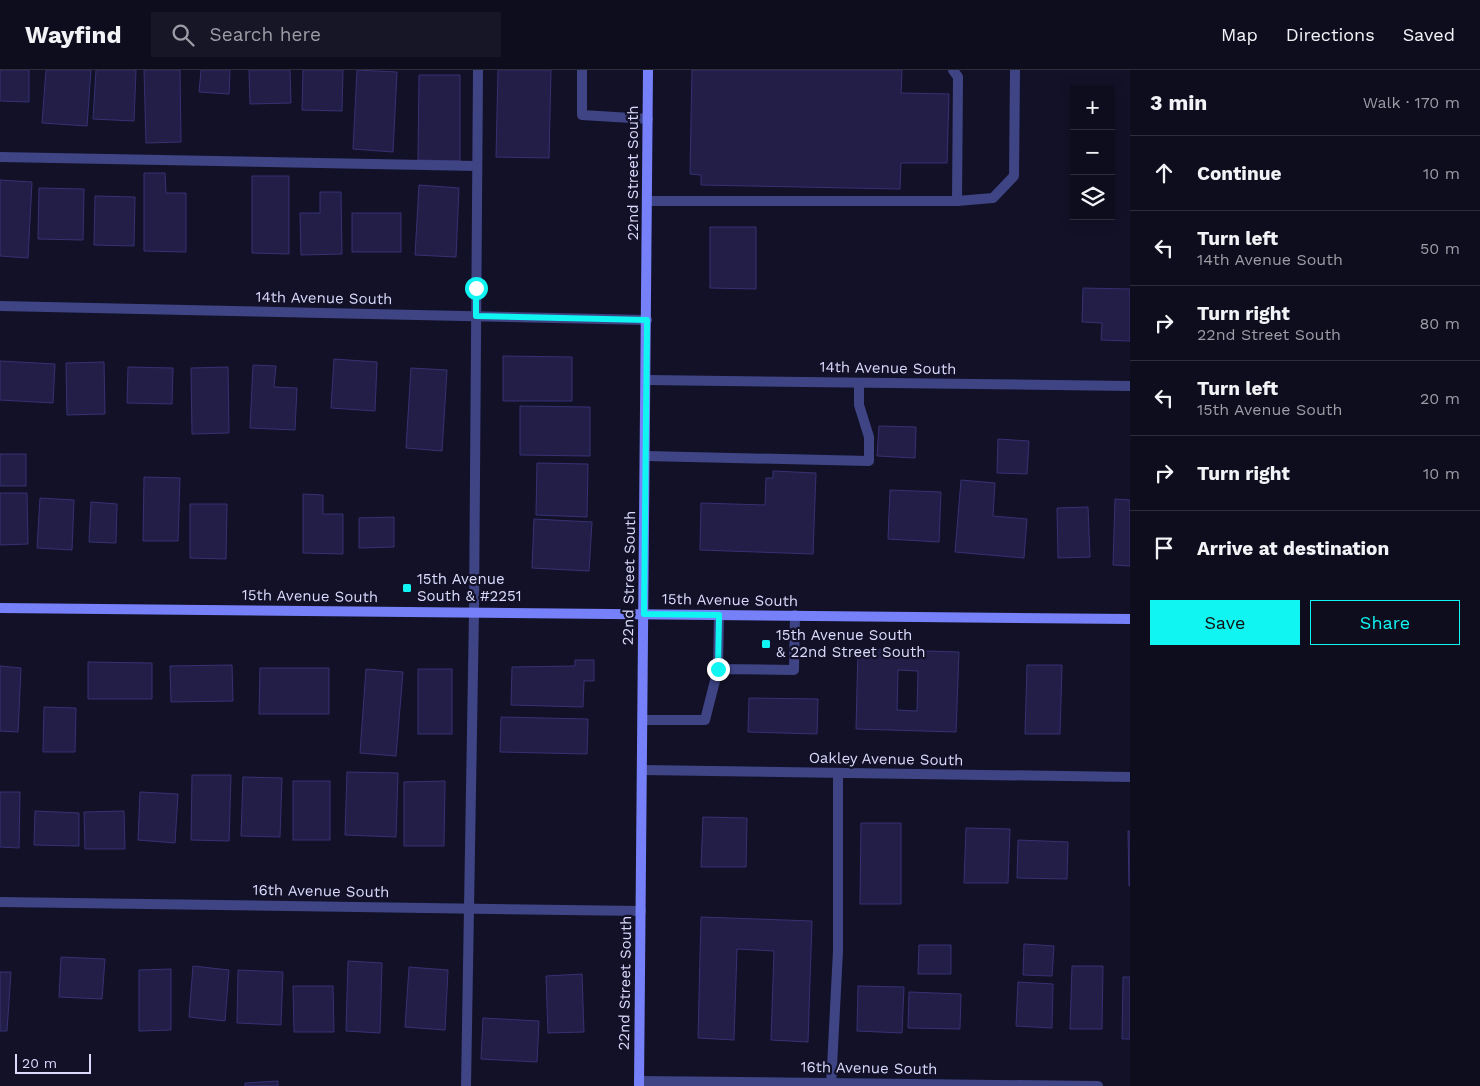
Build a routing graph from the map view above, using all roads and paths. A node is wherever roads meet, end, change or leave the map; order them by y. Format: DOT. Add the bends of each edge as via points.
graph roads {
  1 [pos="478,70"];
  2 [pos="582,70"];
  3 [pos="648,70"];
  4 [pos="953,70"];
  5 [pos="1015,70"];
  6 [pos="648,119"];
  7 [pos="0,157"];
  8 [pos="477,166"];
  9 [pos="647,201"];
  10 [pos="957,201"];
  11 [pos="0,306"];
  12 [pos="476,316"];
  13 [pos="647,320"];
  14 [pos="646,380"];
  15 [pos="859,383"];
  16 [pos="1130,386"];
  17 [pos="646,456"];
  18 [pos="0,608"];
  19 [pos="474,612"];
  20 [pos="644,614"];
  21 [pos="719,615"];
  22 [pos="795,616"];
  23 [pos="1130,619"];
  24 [pos="718,669"];
  25 [pos="643,720"];
  26 [pos="642,770"];
  27 [pos="838,773"];
  28 [pos="1130,777"];
  29 [pos="0,902"];
  30 [pos="469,908"];
  31 [pos="641,911"];
  32 [pos="639,1083"];
  33 [pos="831,1085"];
  34 [pos="466,1086"];
  35 [pos="1098,1086"];
  1 -- 8 [label="street"];
  2 -- 6 [label="street" via="582,115"];
  3 -- 6 [label="street, 22nd Street South"];
  4 -- 10 [label="street" via="958,77"];
  5 -- 10 [label="street" via="1014,176 992,198"];
  6 -- 9 [label="street, 22nd Street South"];
  7 -- 8 [label="street"];
  8 -- 12 [label="street"];
  9 -- 10 [label="street"];
  9 -- 13 [label="street, 22nd Street South"];
  11 -- 12 [label="street, 14th Avenue South"];
  12 -- 13 [label="street, 14th Avenue South"];
  12 -- 19 [label="street"];
  13 -- 14 [label="street, 22nd Street South"];
  14 -- 15 [label="street, 14th Avenue South"];
  14 -- 17 [label="street, 22nd Street South"];
  15 -- 16 [label="street, 14th Avenue South"];
  15 -- 17 [label="street" via="859,405 869,437 869,461"];
  17 -- 20 [label="street, 22nd Street South"];
  18 -- 19 [label="street, 15th Avenue South"];
  19 -- 20 [label="street, 15th Avenue South"];
  19 -- 30 [label="street"];
  20 -- 21 [label="street, 15th Avenue South"];
  20 -- 25 [label="street, 22nd Street South"];
  21 -- 22 [label="street, 15th Avenue South"];
  21 -- 24 [label="street"];
  22 -- 23 [label="street, 15th Avenue South"];
  22 -- 24 [label="street" via="794,670"];
  24 -- 25 [label="street" via="705,720"];
  25 -- 26 [label="street, 22nd Street South"];
  26 -- 27 [label="street, Oakley Avenue South"];
  26 -- 31 [label="street, 22nd Street South"];
  27 -- 28 [label="street, Oakley Avenue South"];
  27 -- 33 [label="street" via="838,951"];
  29 -- 30 [label="street, 16th Avenue South"];
  30 -- 31 [label="street, 16th Avenue South"];
  30 -- 34 [label="street"];
  31 -- 32 [label="street, 22nd Street South"];
  32 -- 33 [label="street, 16th Avenue South"];
  33 -- 35 [label="street, 16th Avenue South"];
}
